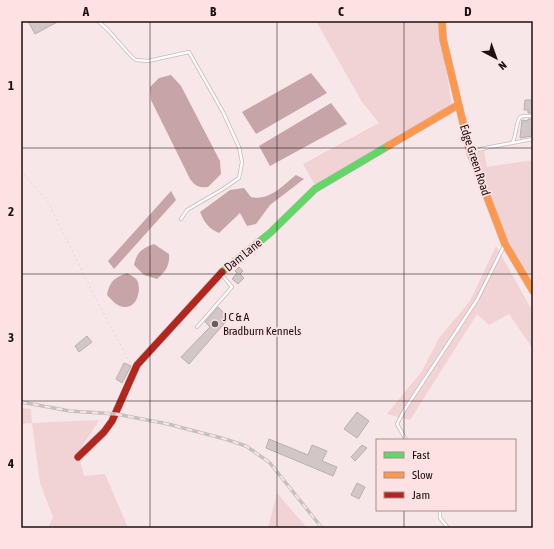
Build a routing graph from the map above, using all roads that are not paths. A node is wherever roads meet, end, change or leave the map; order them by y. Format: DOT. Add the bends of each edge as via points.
graph roads {
  1 [pos="98,21"];
  2 [pos="442,21"];
  3 [pos="458,105"];
  4 [pos="533,116"];
  5 [pos="533,140"];
  6 [pos="512,144"];
  7 [pos="470,152"];
  8 [pos="181,218"];
  9 [pos="505,244"];
  10 [pos="221,273"];
  11 [pos="533,291"];
  12 [pos="197,327"];
  13 [pos="405,439"];
  14 [pos="78,457"];
  15 [pos="440,511"];
  16 [pos="448,528"];
  1 -- 8 [label="lane" via="136,60 148,61 189,52 223,112 239,147 242,162 239,178 187,210"];
  2 -- 3 [label="street, Edge Green Road"];
  3 -- 7 [label="street, Edge Green Road"];
  3 -- 10 [label="street, Dam Lane" via="315,189 270,233"];
  4 -- 6 [label="lane" via="520,117"];
  5 -- 6 [label="lane"];
  6 -- 7 [label="lane"];
  7 -- 9 [label="street, Edge Green Road"];
  9 -- 11 [label="street, Edge Green Road"];
  9 -- 13 [label="lane" via="477,300 397,424"];
  10 -- 12 [label="lane" via="232,287"];
  10 -- 14 [label="street, Dam Lane" via="137,365 116,414 94,444"];
  15 -- 16 [label="lane" via="440,518"];
}
